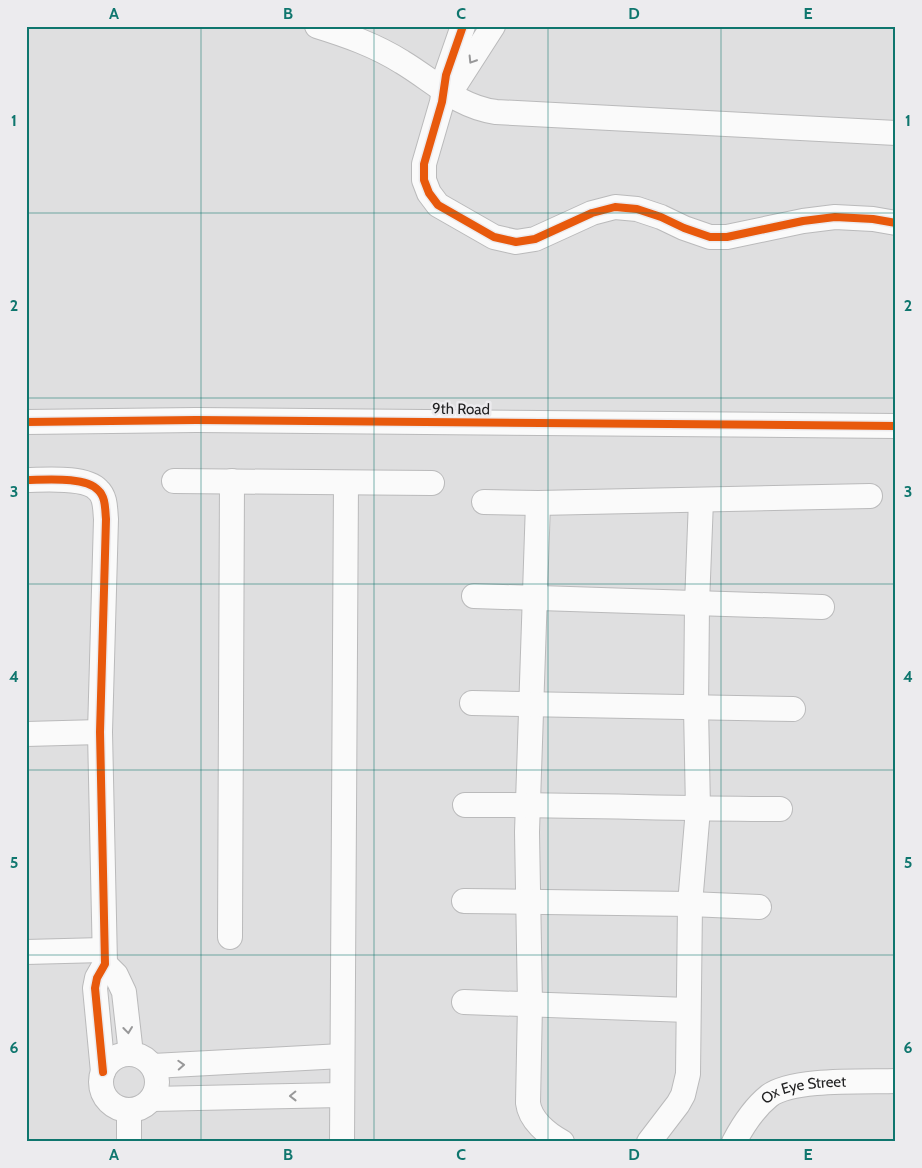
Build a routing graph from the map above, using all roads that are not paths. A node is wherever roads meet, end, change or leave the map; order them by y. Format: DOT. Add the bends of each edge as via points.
graph roads {
  1 [pos="316,26"];
  2 [pos="463,26"];
  3 [pos="494,26"];
  4 [pos="445,96"];
  5 [pos="896,133"];
  6 [pos="896,223"];
  7 [pos="26,422"];
  8 [pos="896,426"];
  9 [pos="26,480"];
  10 [pos="174,481"];
  11 [pos="232,481"];
  12 [pos="346,483"];
  13 [pos="432,483"];
  14 [pos="870,496"];
  15 [pos="701,500"];
  16 [pos="484,502"];
  17 [pos="538,504"];
  18 [pos="474,596"];
  19 [pos="536,598"];
  20 [pos="697,604"];
  21 [pos="822,607"];
  22 [pos="472,703"];
  23 [pos="530,705"];
  24 [pos="696,708"];
  25 [pos="793,708"];
  26 [pos="100,732"];
  27 [pos="26,734"];
  28 [pos="465,804"];
  29 [pos="528,804"];
  30 [pos="698,809"];
  31 [pos="780,809"];
  32 [pos="464,901"];
  33 [pos="528,902"];
  34 [pos="690,904"];
  35 [pos="759,907"];
  36 [pos="230,937"];
  37 [pos="26,952"];
  38 [pos="104,957"];
  39 [pos="464,1002"];
  40 [pos="530,1004"];
  41 [pos="688,1010"];
  42 [pos="131,1054"];
  43 [pos="342,1056"];
  44 [pos="153,1066"];
  45 [pos="103,1072"];
  46 [pos="896,1082"];
  47 [pos="342,1095"];
  48 [pos="152,1099"];
  49 [pos="129,1110"];
  50 [pos="129,1142"];
  51 [pos="342,1142"];
  52 [pos="562,1142"];
  53 [pos="649,1142"];
  54 [pos="734,1142"];
  1 -- 4 [label="street" via="379,48 404,62"];
  2 -- 4 [label="street" via="446,75"];
  3 -- 4 [label="street, one-way"];
  4 -- 5 [label="street" via="474,108 496,112"];
  4 -- 6 [label="street" via="424,164 424,180 438,204 494,238 516,242 535,239 615,207 637,209 710,237 727,237 803,220 834,217"];
  7 -- 8 [label="street, 9th Road" via="206,420"];
  9 -- 26 [label="street" via="89,484 99,490 104,502"];
  10 -- 11 [label="street"];
  11 -- 12 [label="street"];
  11 -- 36 [label="street"];
  12 -- 13 [label="street"];
  12 -- 43 [label="street"];
  14 -- 15 [label="street"];
  15 -- 17 [label="street"];
  15 -- 20 [label="street"];
  16 -- 17 [label="street"];
  17 -- 19 [label="street"];
  18 -- 19 [label="street"];
  19 -- 20 [label="street"];
  19 -- 23 [label="street"];
  20 -- 21 [label="street"];
  20 -- 24 [label="street"];
  22 -- 23 [label="street"];
  23 -- 24 [label="street"];
  23 -- 29 [label="street"];
  24 -- 25 [label="street"];
  24 -- 30 [label="street"];
  26 -- 27 [label="street"];
  26 -- 38 [label="street"];
  28 -- 29 [label="street"];
  29 -- 30 [label="street"];
  29 -- 33 [label="street"];
  30 -- 31 [label="street"];
  30 -- 34 [label="street"];
  32 -- 33 [label="street"];
  33 -- 34 [label="street"];
  33 -- 40 [label="street"];
  34 -- 35 [label="street"];
  34 -- 41 [label="street"];
  37 -- 38 [label="street"];
  38 -- 42 [label="street, one-way" via="124,992"];
  38 -- 45 [label="street" via="96,988"];
  39 -- 40 [label="street"];
  40 -- 41 [label="street"];
  40 -- 52 [label="street" via="529,1109 540,1126"];
  41 -- 53 [label="street" via="688,1074 683,1095"];
  42 -- 44 [label="street" via="140,1056"];
  42 -- 45 [label="street" via="115,1058"];
  44 -- 43 [label="street, one-way"];
  43 -- 47 [label="street"];
  44 -- 48 [label="street" via="157,1083"];
  45 -- 49 [label="street" via="102,1089 106,1097 112,1104"];
  46 -- 54 [label="street, Ox Eye Street" via="785,1088 770,1095 755,1110"];
  47 -- 48 [label="street, one-way"];
  47 -- 51 [label="street"];
  48 -- 49 [label="street"];
  49 -- 50 [label="street"];
}
